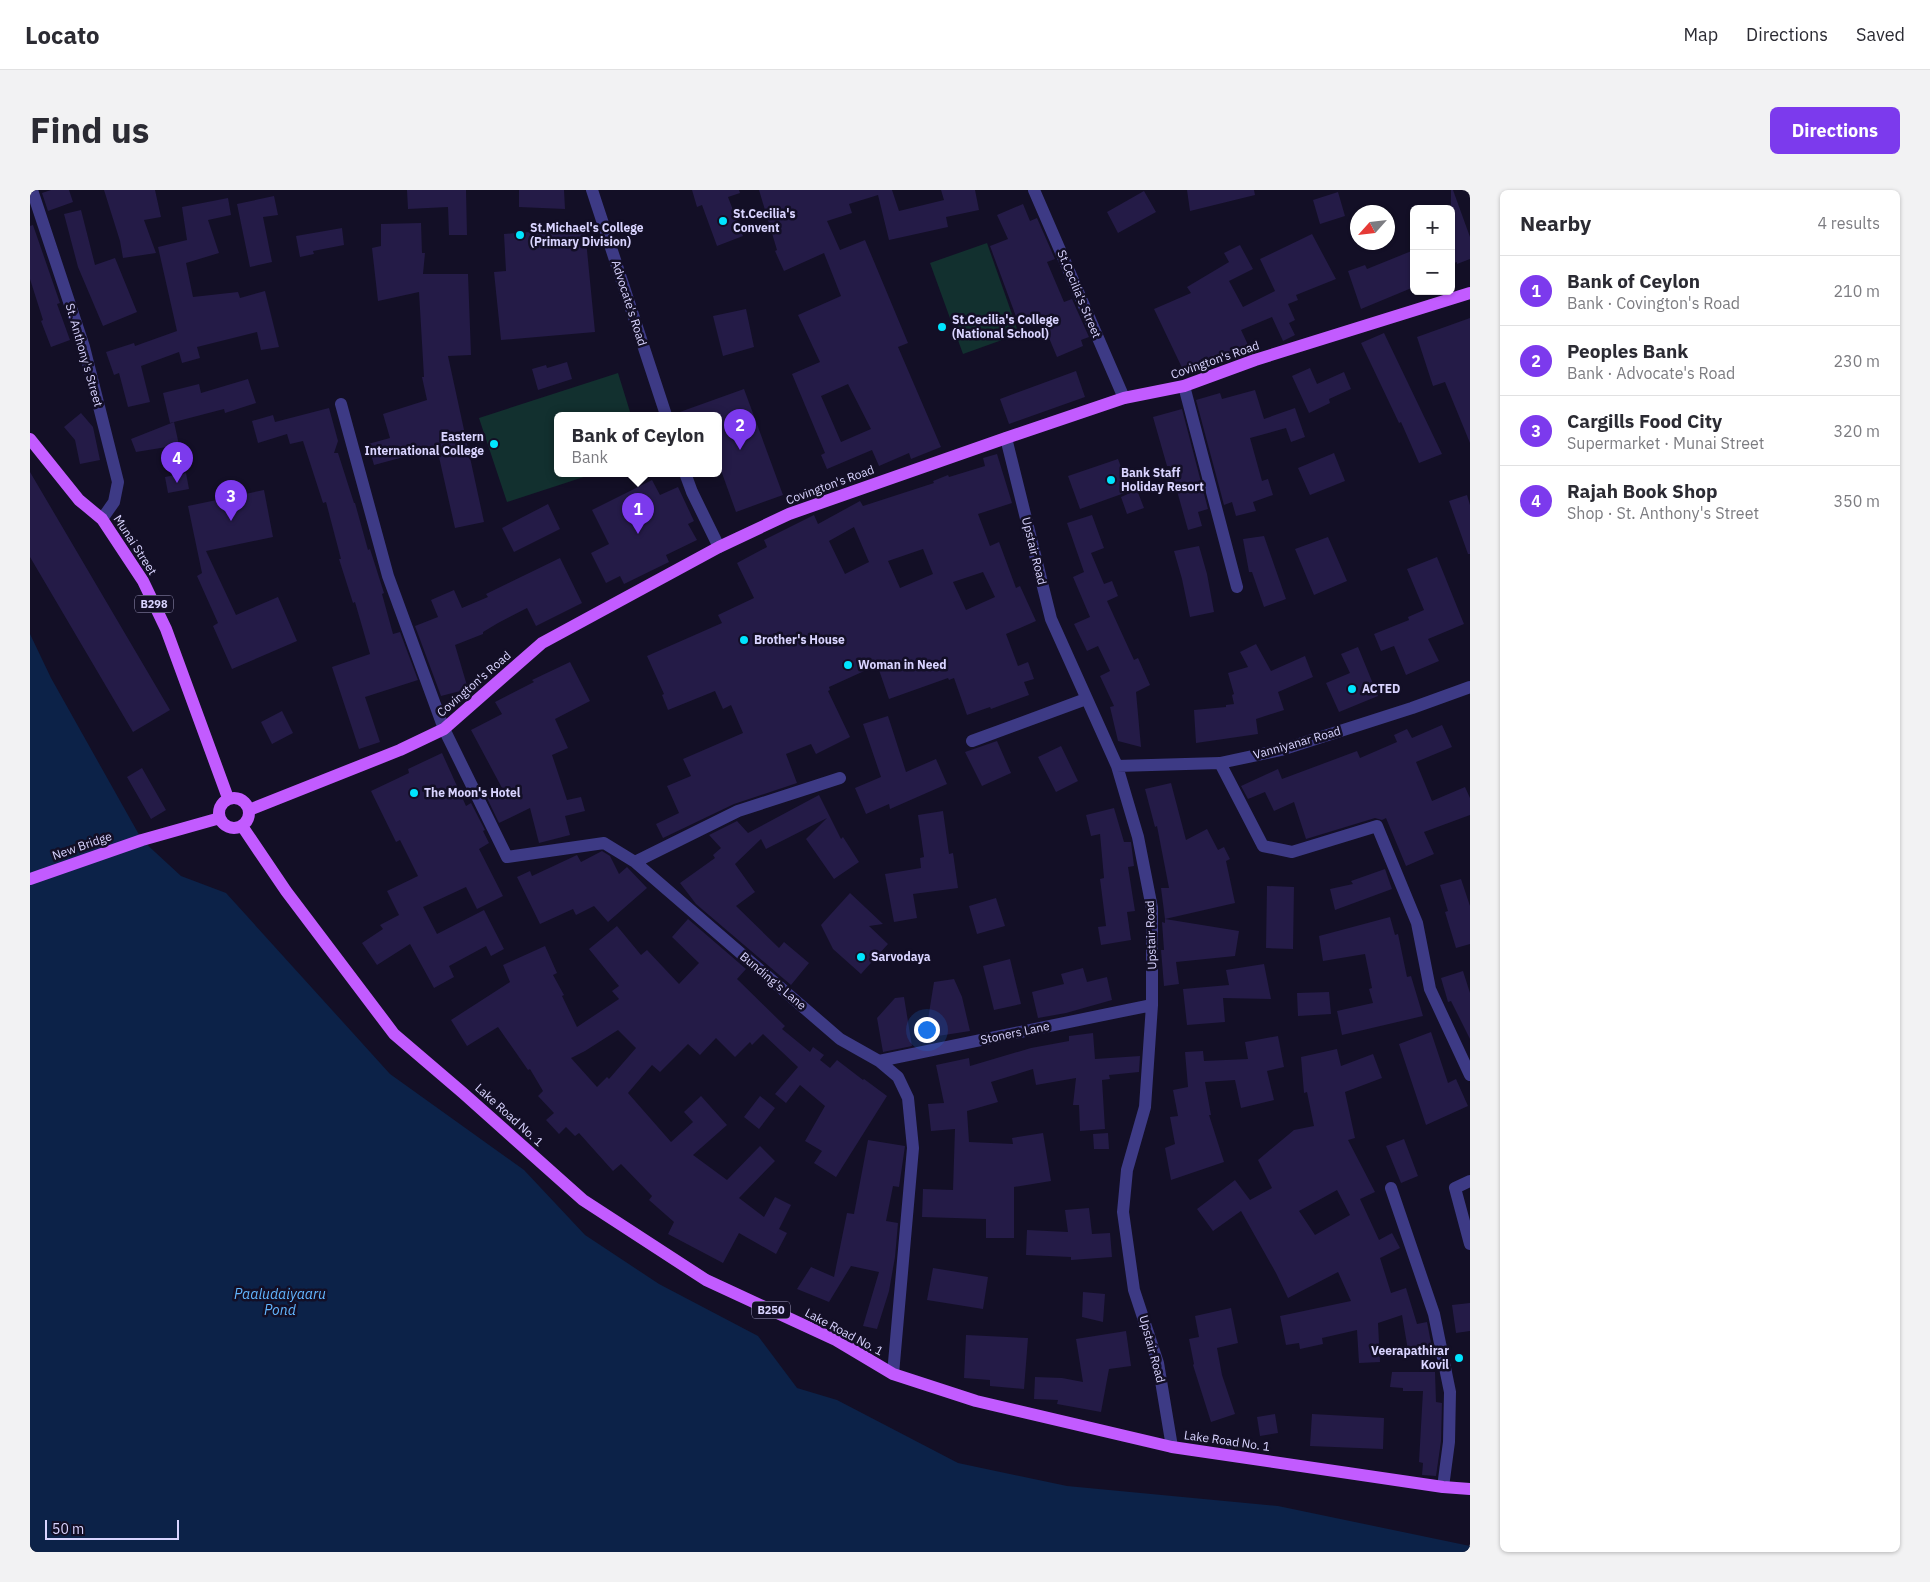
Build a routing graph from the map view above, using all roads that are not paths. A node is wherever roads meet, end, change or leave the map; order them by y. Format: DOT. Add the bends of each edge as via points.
graph roads {
  1 [pos="32,190"];
  2 [pos="592,190"];
  3 [pos="1034,190"];
  4 [pos="1470,293"];
  5 [pos="1184,386"];
  6 [pos="1124,398"];
  7 [pos="341,404"];
  8 [pos="665,412"];
  9 [pos="1006,438"];
  10 [pos="30,439"];
  11 [pos="686,477"];
  12 [pos="102,520"];
  13 [pos="719,547"];
  14 [pos="1236,587"];
  15 [pos="1470,687"];
  16 [pos="1086,699"];
  17 [pos="444,729"];
  18 [pos="972,741"];
  19 [pos="1220,763"];
  20 [pos="1117,766"];
  21 [pos="840,778"];
  22 [pos="228,798"];
  23 [pos="249,810"];
  24 [pos="220,818"];
  25 [pos="242,826"];
  26 [pos="635,862"];
  27 [pos="30,879"];
  28 [pos="1152,1005"];
  29 [pos="879,1061"];
  30 [pos="1470,1075"];
  31 [pos="1470,1181"];
  32 [pos="1391,1188"];
  33 [pos="1470,1244"];
  34 [pos="893,1374"];
  35 [pos="1172,1447"];
  36 [pos="1443,1487"];
  37 [pos="1470,1488"];
  1 -- 12 [label="street, St. Anthony's Street" via="84,347 118,482 114,502"];
  2 -- 8 [label="street, Advocate's Road"];
  3 -- 6 [label="street, St.Cecilia's Street"];
  4 -- 5 [label="main road, Covington's Road"];
  5 -- 6 [label="main road, Covington's Road"];
  5 -- 14 [label="street"];
  6 -- 9 [label="main road, Covington's Road"];
  7 -- 17 [label="street" via="388,576"];
  9 -- 13 [label="main road, Covington's Road" via="789,514"];
  9 -- 16 [label="street, Upstair Road" via="1051,620"];
  10 -- 12 [label="main road, Munai Street / B298" via="79,500"];
  11 -- 13 [label="street"];
  12 -- 22 [label="main road, Munai Street / B298" via="144,582 162,621"];
  13 -- 17 [label="main road, Covington's Road" via="542,643"];
  15 -- 19 [label="street, Vanniyanar Road" via="1281,750"];
  16 -- 18 [label="street"];
  16 -- 20 [label="street, Upstair Road"];
  17 -- 23 [label="main road, Covington's Road" via="400,750"];
  17 -- 26 [label="street, Bunding's Lane" via="507,857 604,843"];
  19 -- 20 [label="street, Vanniyanar Road"];
  19 -- 30 [label="street" via="1263,846 1292,852 1376,826 1417,923 1430,989"];
  20 -- 28 [label="street, Upstair Road" via="1138,837 1152,908"];
  21 -- 26 [label="street" via="738,811"];
  22 -- 23 [label="main road" via="241,799"];
  22 -- 24 [label="main road" via="219,810"];
  23 -- 25 [label="main road" via="247,822"];
  24 -- 25 [label="main road" via="229,827"];
  24 -- 27 [label="main road, New Bridge" via="142,840"];
  25 -- 34 [label="main road, Lake Road No. 1 / B250" via="286,891 394,1034 583,1200 706,1280 836,1340"];
  26 -- 29 [label="street, Bunding's Lane" via="840,1038"];
  28 -- 29 [label="street, Stoners Lane"];
  28 -- 35 [label="street, Upstair Road" via="1145,1107 1127,1170 1123,1212 1134,1290 1158,1363"];
  29 -- 34 [label="street, Bunding's Lane" via="898,1077 908,1098 913,1148"];
  31 -- 33 [label="street" via="1455,1188"];
  32 -- 36 [label="street" via="1434,1314 1450,1392 1449,1442"];
  34 -- 35 [label="main road, Lake Road No. 1 / B250" via="976,1401"];
  35 -- 36 [label="main road, Lake Road No. 1 / B250"];
  36 -- 37 [label="main road, Lake Road No. 1 / B250"];
}
